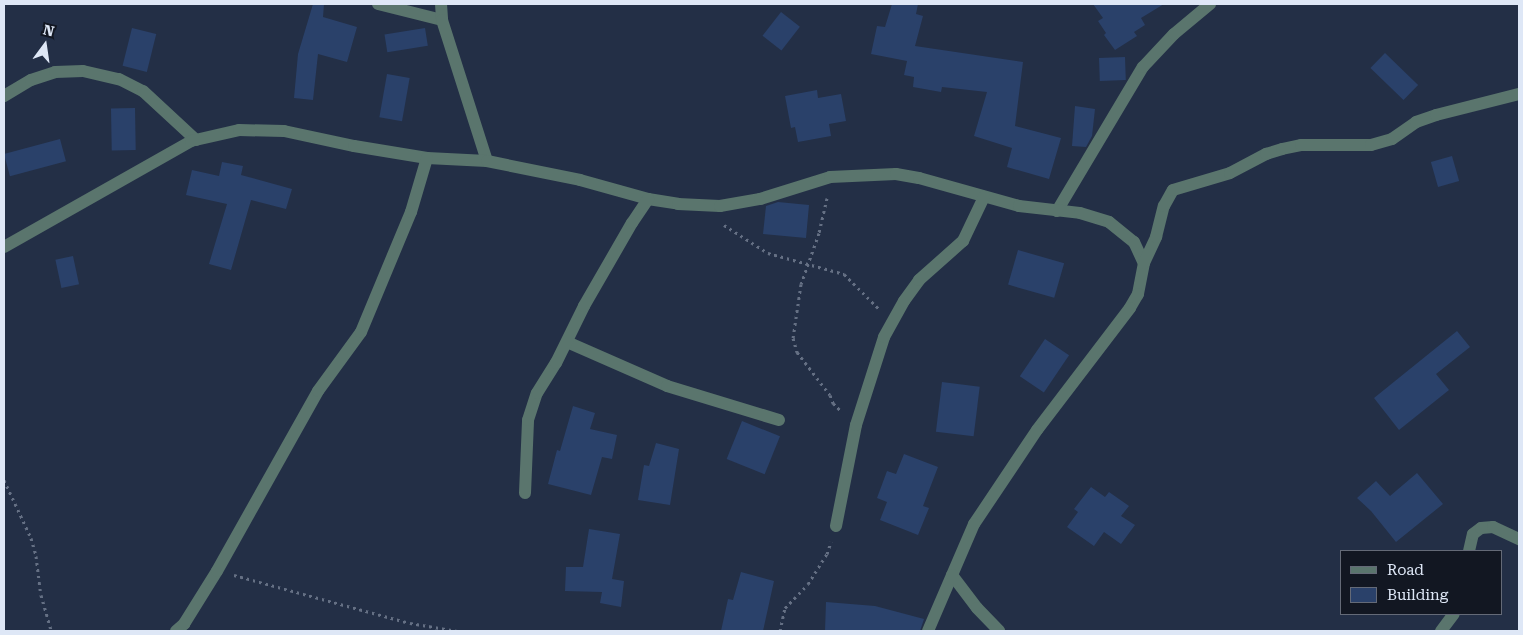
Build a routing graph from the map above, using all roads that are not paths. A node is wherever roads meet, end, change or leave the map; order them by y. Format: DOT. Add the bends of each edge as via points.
graph roads {
  1 [pos="378,4"];
  2 [pos="441,4"];
  3 [pos="1210,4"];
  4 [pos="442,20"];
  5 [pos="1519,94"];
  6 [pos="4,96"];
  7 [pos="196,140"];
  8 [pos="427,158"];
  9 [pos="487,162"];
  10 [pos="648,198"];
  11 [pos="984,198"];
  12 [pos="1057,211"];
  13 [pos="4,247"];
  14 [pos="1144,263"];
  15 [pos="567,342"];
  16 [pos="779,420"];
  17 [pos="525,493"];
  18 [pos="836,526"];
  19 [pos="1519,539"];
  20 [pos="1469,550"];
  21 [pos="952,574"];
  22 [pos="1453,615"];
  23 [pos="176,631"];
  24 [pos="928,631"];
  25 [pos="999,631"];
  26 [pos="1441,631"];
  1 -- 4 [label="street"];
  2 -- 4 [label="street"];
  3 -- 12 [label="street" via="1174,34 1143,67"];
  4 -- 9 [label="street"];
  5 -- 14 [label="street" via="1436,115 1416,122 1392,139 1371,145 1301,145 1282,149 1230,173 1173,190"];
  6 -- 7 [label="street" via="31,80 55,72 83,71 119,79 143,91"];
  7 -- 8 [label="street" via="239,130 284,131"];
  7 -- 13 [label="street"];
  8 -- 9 [label="street"];
  8 -- 23 [label="street" via="412,212 361,332 318,391 217,571 184,624"];
  9 -- 10 [label="street" via="580,180"];
  10 -- 11 [label="street" via="720,206 760,199 830,177 896,174"];
  10 -- 15 [label="street"];
  11 -- 12 [label="street"];
  11 -- 18 [label="street" via="963,241 919,280 884,337 856,425"];
  12 -- 14 [label="street" via="1080,213 1109,222 1134,242"];
  14 -- 21 [label="street" via="1138,294 1130,308 1037,430 974,524"];
  15 -- 16 [label="street" via="667,386"];
  15 -- 17 [label="street" via="537,393 528,420"];
  19 -- 20 [label="street" via="1493,526 1481,528 1473,534"];
  21 -- 24 [label="street"];
  21 -- 25 [label="street"];
  22 -- 26 [label="street"];
}
